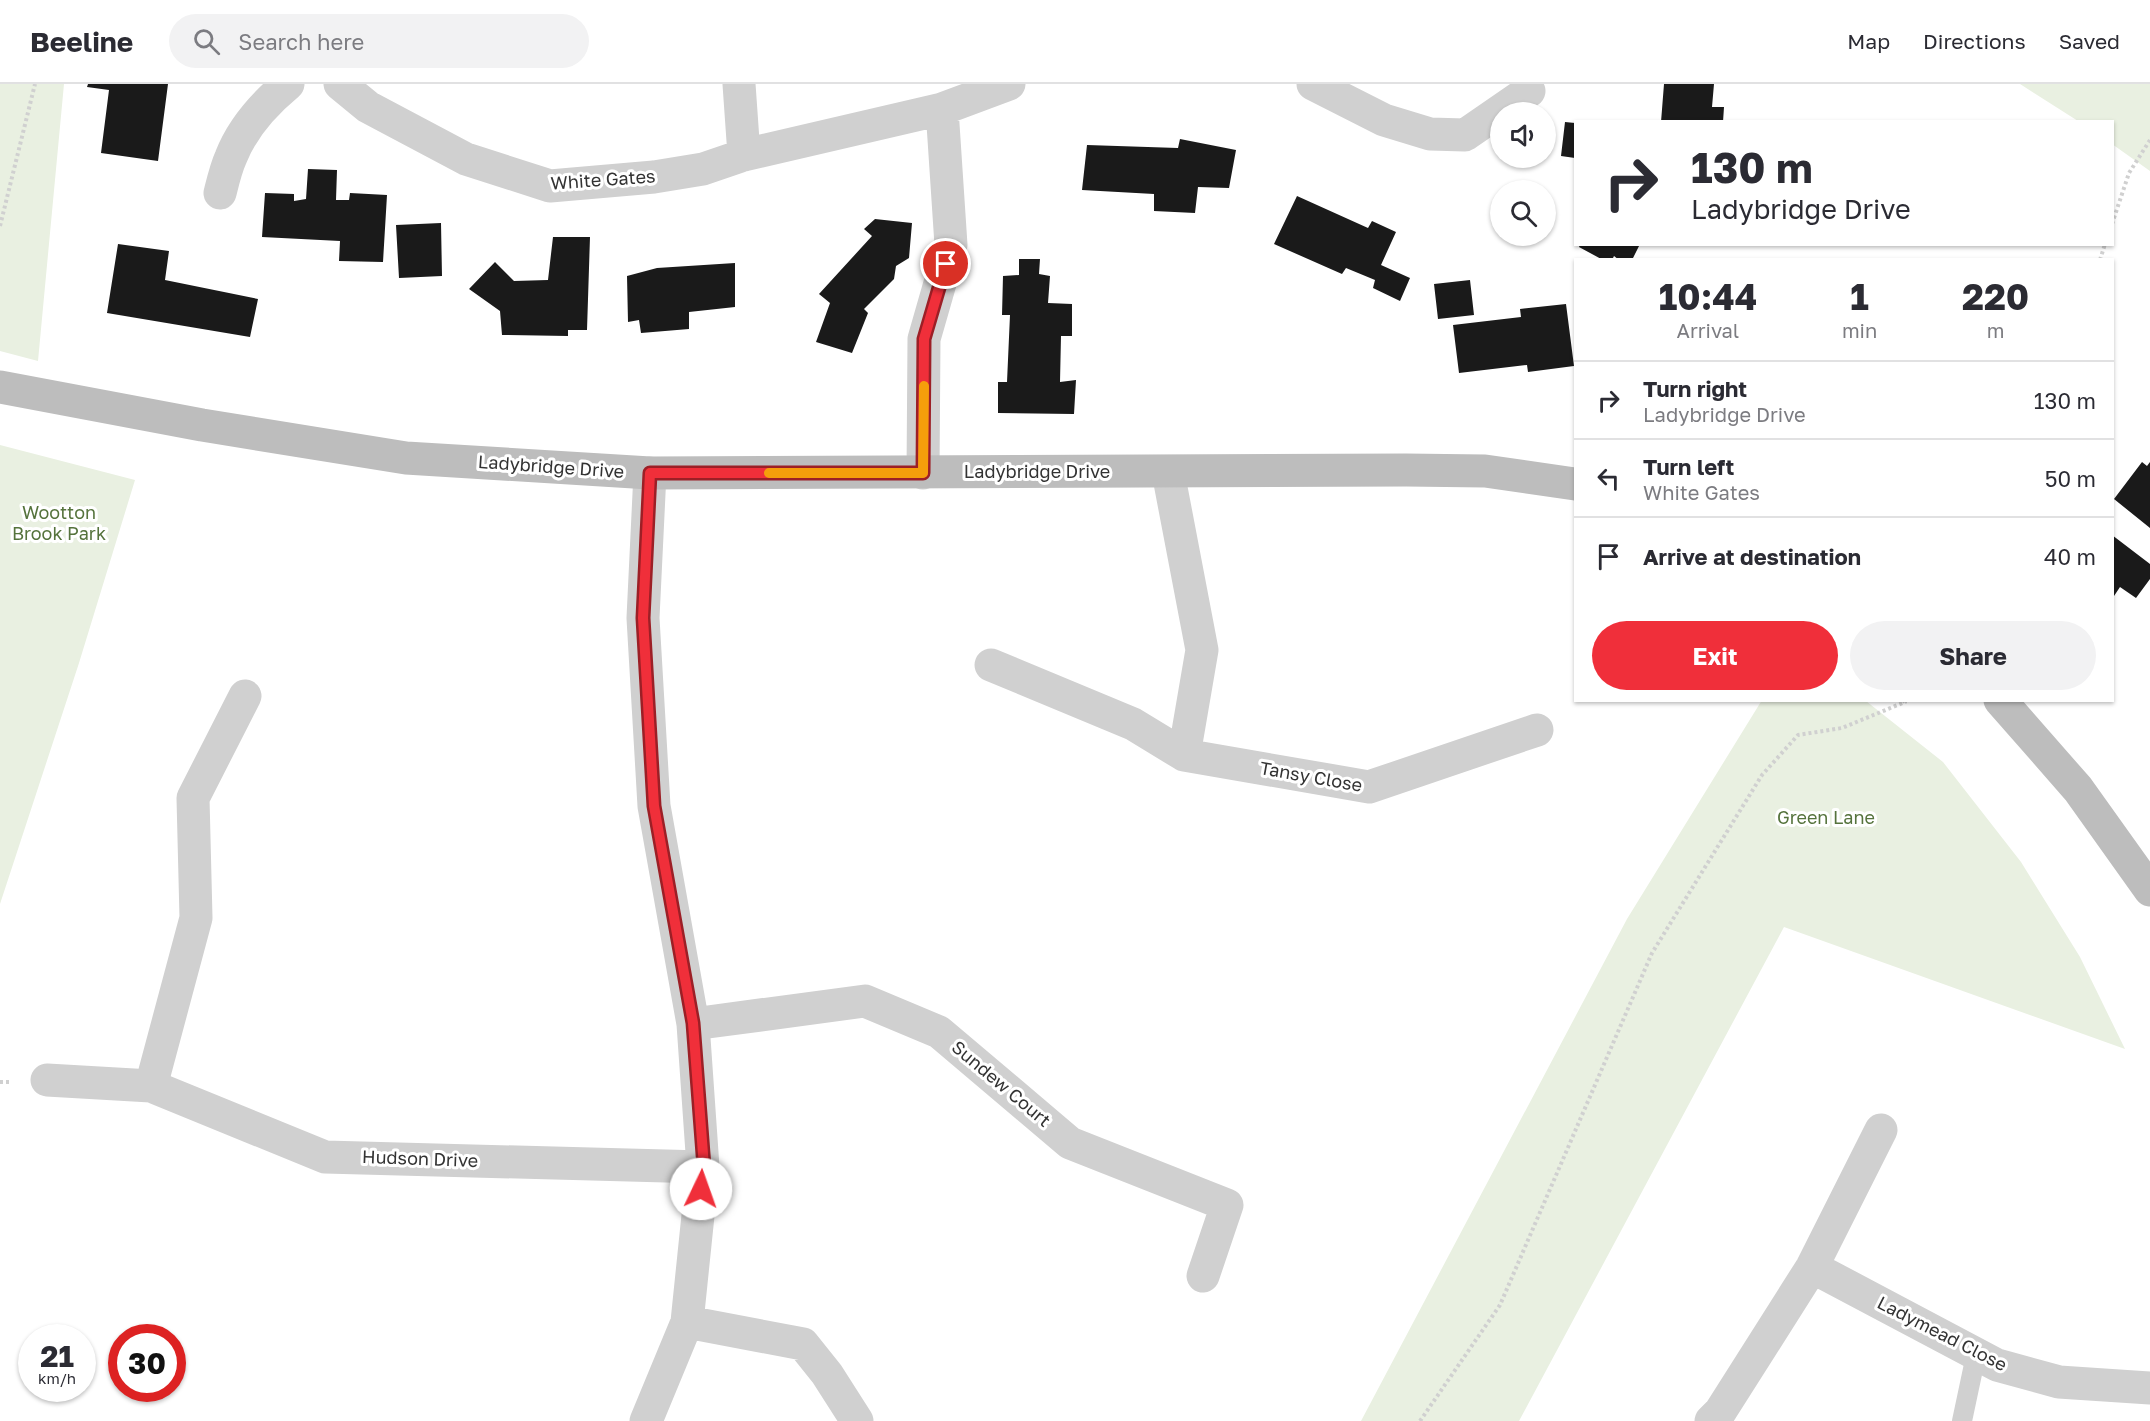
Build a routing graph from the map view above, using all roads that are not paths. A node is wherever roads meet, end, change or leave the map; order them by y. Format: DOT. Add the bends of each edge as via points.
graph roads {
  1 [pos="288,84"];
  2 [pos="340,84"];
  3 [pos="739,84"];
  4 [pos="1009,84"];
  5 [pos="1313,84"];
  6 [pos="1529,91"];
  7 [pos="942,109"];
  8 [pos="744,155"];
  9 [pos="220,193"];
  10 [pos="0,387"];
  11 [pos="1168,472"];
  12 [pos="650,473"];
  13 [pos="923,473"];
  14 [pos="1574,484"];
  15 [pos="991,665"];
  16 [pos="245,696"];
  17 [pos="2002,702"];
  18 [pos="1537,730"];
  19 [pos="1184,755"];
  20 [pos="2150,890"];
  21 [pos="693,1023"];
  22 [pos="48,1080"];
  23 [pos="151,1086"];
  24 [pos="1881,1130"];
  25 [pos="704,1167"];
  26 [pos="1812,1267"];
  27 [pos="1203,1276"];
  28 [pos="687,1322"];
  29 [pos="1976,1355"];
  30 [pos="2150,1388"];
  31 [pos="1720,1418"];
  32 [pos="646,1421"];
  33 [pos="857,1421"];
  34 [pos="1962,1421"];
  1 -- 9 [label="street" via="250,124 231,156"];
  2 -- 8 [label="street, White Gates" via="368,107 466,159 550,186 664,176 703,169"];
  3 -- 8 [label="street"];
  4 -- 7 [label="street, White Gates"];
  5 -- 6 [label="street" via="1384,120 1430,134 1465,135"];
  7 -- 8 [label="street, White Gates"];
  7 -- 13 [label="street" via="951,245 924,339"];
  10 -- 12 [label="street, Ladybridge Drive" via="406,458"];
  11 -- 13 [label="street, Ladybridge Drive"];
  11 -- 14 [label="street, Ladybridge Drive" via="1485,471"];
  11 -- 19 [label="street" via="1202,650"];
  12 -- 13 [label="street, Ladybridge Drive"];
  12 -- 21 [label="street" via="643,618 654,806"];
  15 -- 19 [label="street, Tansy Close" via="1133,724"];
  16 -- 23 [label="street" via="194,798 196,918"];
  17 -- 20 [label="street" via="2078,789"];
  18 -- 19 [label="street, Tansy Close" via="1369,787"];
  21 -- 25 [label="street"];
  21 -- 27 [label="street, Sundew Court" via="865,1001 939,1032 1070,1143 1227,1205"];
  22 -- 23 [label="street, Hudson Drive"];
  23 -- 25 [label="street, Hudson Drive" via="325,1157"];
  24 -- 26 [label="street"];
  25 -- 28 [label="street"];
  26 -- 29 [label="street, Ladymead Close"];
  26 -- 31 [label="street"];
  28 -- 32 [label="street"];
  28 -- 33 [label="street" via="803,1344"];
  29 -- 30 [label="street, Ladymead Close" via="2059,1383"];
  29 -- 34 [label="lane"];
}
